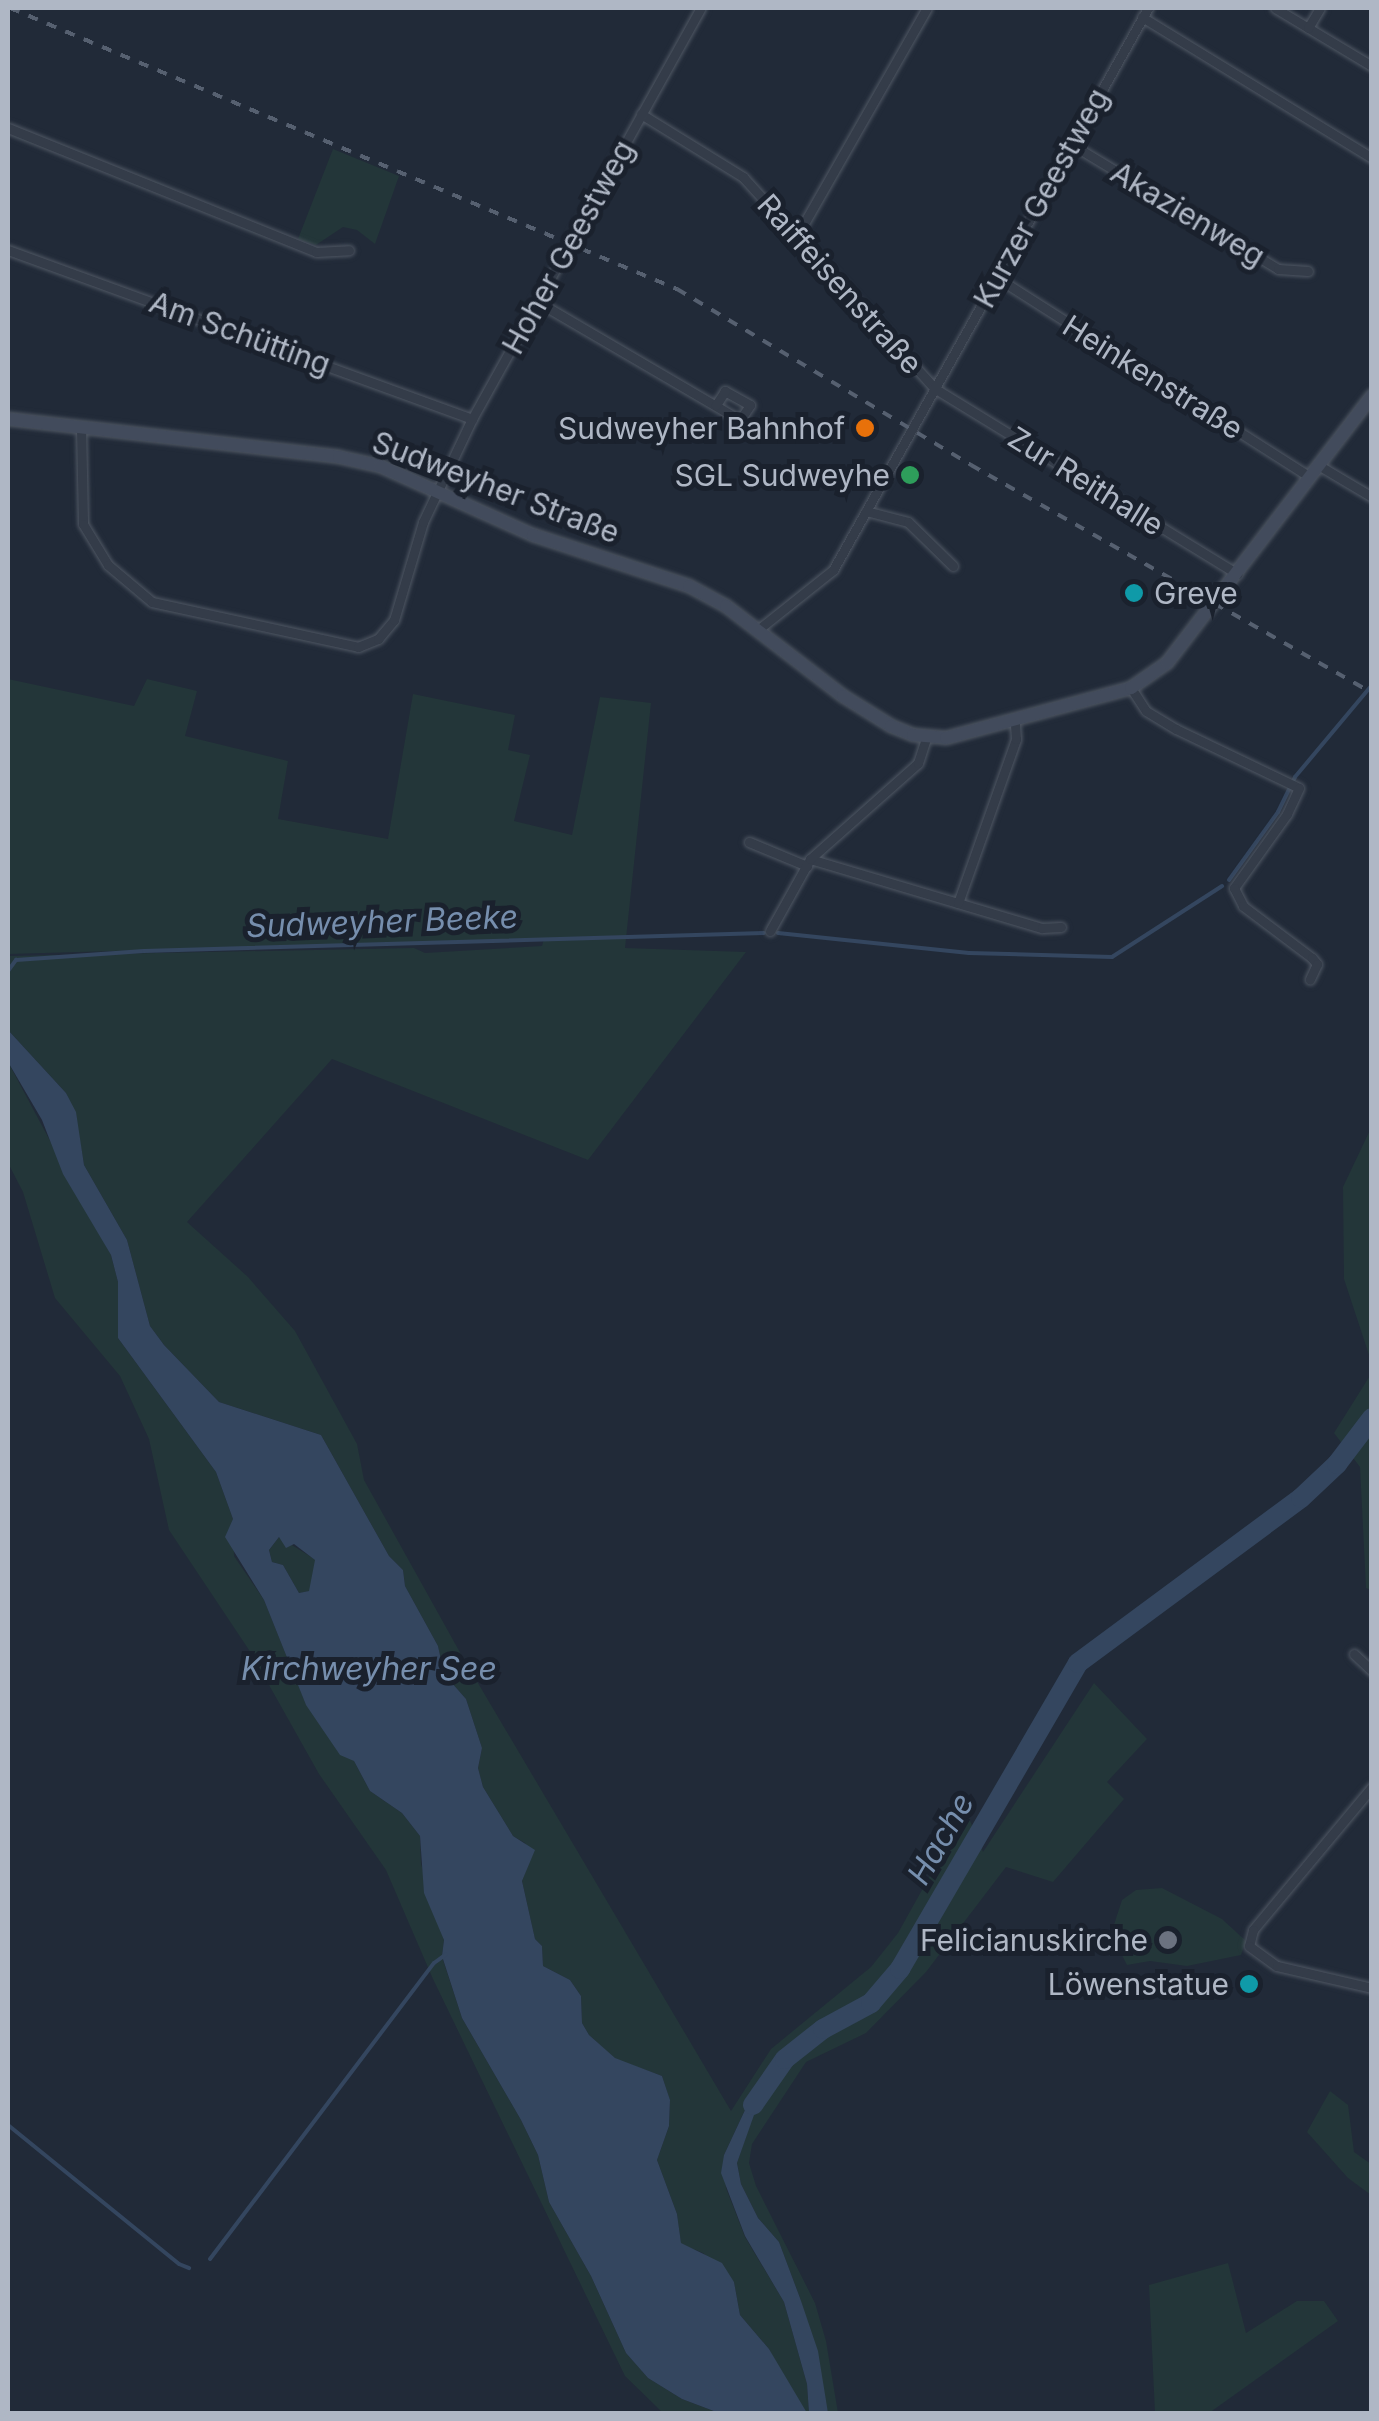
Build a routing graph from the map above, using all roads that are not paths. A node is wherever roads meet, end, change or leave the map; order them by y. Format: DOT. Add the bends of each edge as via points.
graph roads {
  1 [pos="702,8"];
  2 [pos="927,8"];
  3 [pos="1275,8"];
  4 [pos="1320,8"];
  5 [pos="1145,12"];
  6 [pos="1308,28"];
  7 [pos="1372,66"];
  8 [pos="642,114"];
  9 [pos="8,128"];
  10 [pos="1071,144"];
  11 [pos="1372,158"];
  12 [pos="798,234"];
  13 [pos="8,250"];
  14 [pos="349,250"];
  15 [pos="1308,271"];
  16 [pos="996,278"];
  17 [pos="538,302"];
  18 [pos="934,388"];
  19 [pos="1372,396"];
  20 [pos="716,405"];
  21 [pos="8,418"];
  22 [pos="472,419"];
  23 [pos="81,427"];
  24 [pos="1318,465"];
  25 [pos="1310,477"];
  26 [pos="436,489"];
  27 [pos="1372,496"];
  28 [pos="866,510"];
  29 [pos="954,566"];
  30 [pos="1238,574"];
  31 [pos="759,629"];
  32 [pos="1131,688"];
  33 [pos="1016,723"];
  34 [pos="926,738"];
  35 [pos="749,842"];
  36 [pos="809,863"];
  37 [pos="958,903"];
  38 [pos="1060,927"];
  39 [pos="770,931"];
  40 [pos="1310,978"];
  41 [pos="1354,1654"];
  42 [pos="1372,1671"];
  43 [pos="1372,1788"];
  44 [pos="1372,1988"];
  1 -- 8 [label="street, Hoher Geestweg"];
  2 -- 12 [label="street"];
  3 -- 6 [label="street"];
  4 -- 6 [label="street"];
  5 -- 10 [label="street, Kurzer Geestweg"];
  5 -- 11 [label="street"];
  6 -- 7 [label="street"];
  8 -- 12 [label="street, Raiffeisenstraße" via="743,178"];
  8 -- 17 [label="street, Hoher Geestweg"];
  9 -- 14 [label="street" via="316,252"];
  10 -- 15 [label="street, Akazienweg" via="1278,269"];
  10 -- 16 [label="street, Kurzer Geestweg"];
  12 -- 18 [label="street, Raiffeisenstraße"];
  13 -- 22 [label="street, Am Schütting"];
  16 -- 18 [label="street, Kurzer Geestweg"];
  16 -- 25 [label="street, Heinkenstraße"];
  17 -- 20 [label="street"];
  17 -- 22 [label="street, Hoher Geestweg"];
  18 -- 28 [label="street, Raiffeisenstraße"];
  18 -- 30 [label="street, Zur Reithalle"];
  19 -- 24 [label="street, Sudweyher Straße"];
  21 -- 23 [label="street, Sudweyher Straße"];
  22 -- 26 [label="street, Hoher Geestweg"];
  23 -- 26 [label="street, Sudweyher Straße" via="339,456"];
  23 -- 26 [label="street, Hoher Geestweg" via="83,524 108,565 152,602 358,647 394,620"];
  24 -- 25 [label="street, Sudweyher Straße"];
  24 -- 27 [label="street"];
  25 -- 30 [label="street, Sudweyher Straße"];
  26 -- 31 [label="street, Sudweyher Straße" via="532,534 688,586"];
  28 -- 29 [label="street" via="908,522"];
  28 -- 31 [label="street, Raiffeisenstraße" via="833,570"];
  30 -- 32 [label="street, Sudweyher Straße" via="1167,663"];
  31 -- 34 [label="street, Sudweyher Straße" via="873,716"];
  32 -- 33 [label="street, Sudweyher Straße"];
  32 -- 40 [label="street" via="1146,711 1176,729 1299,788 1234,888 1243,906 1312,958 1317,964"];
  33 -- 34 [label="street, Sudweyher Straße"];
  33 -- 37 [label="street"];
  34 -- 36 [label="street" via="918,763"];
  35 -- 36 [label="street"];
  36 -- 37 [label="street"];
  36 -- 39 [label="street"];
  37 -- 38 [label="street" via="1042,928"];
  41 -- 42 [label="street"];
  43 -- 44 [label="street" via="1260,1922 1249,1946 1277,1966"];
}
